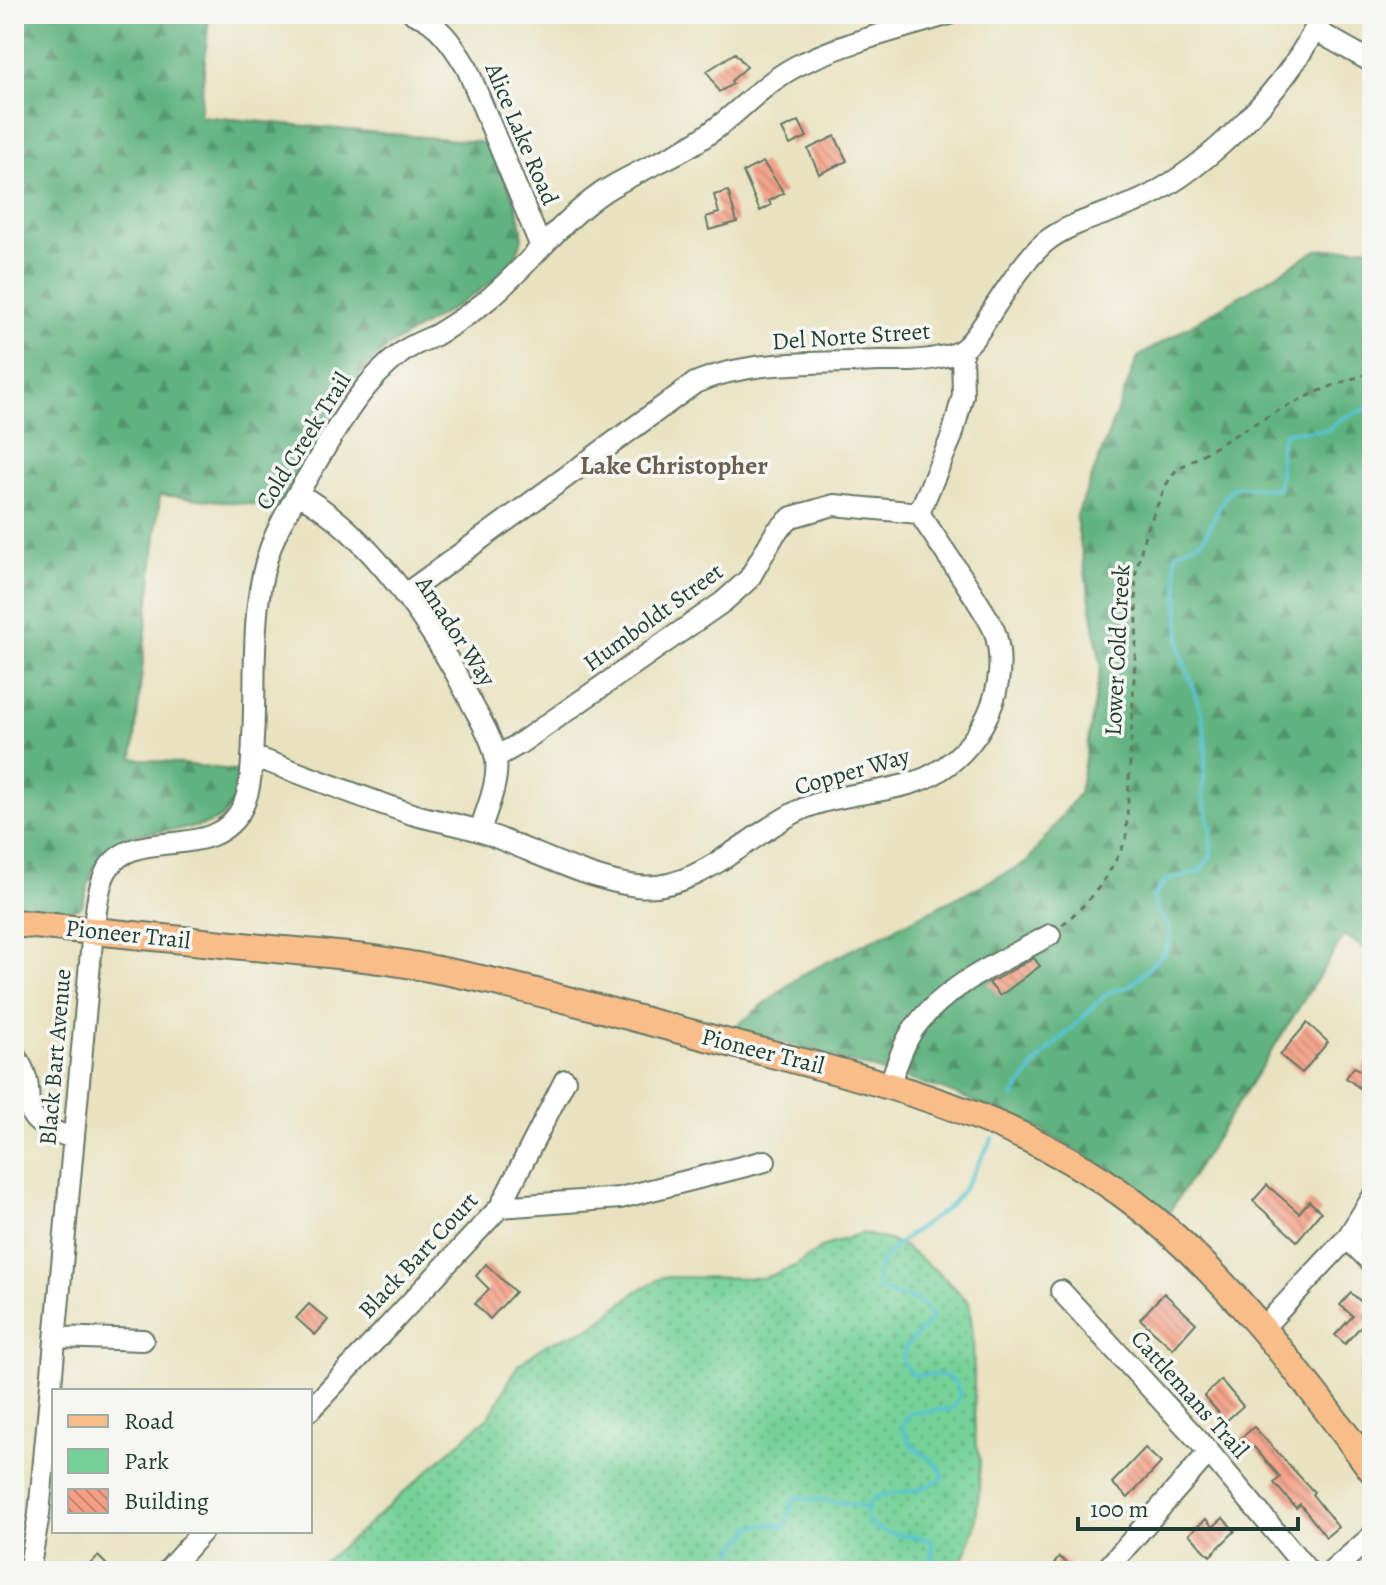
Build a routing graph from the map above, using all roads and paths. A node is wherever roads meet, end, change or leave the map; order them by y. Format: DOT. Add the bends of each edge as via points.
graph roads {
  1 [pos="949,14"];
  2 [pos="420,15"];
  3 [pos="1318,22"];
  4 [pos="1372,62"];
  5 [pos="541,247"];
  6 [pos="962,350"];
  7 [pos="1372,373"];
  8 [pos="298,494"];
  9 [pos="919,513"];
  10 [pos="404,595"];
  11 [pos="252,756"];
  12 [pos="496,757"];
  13 [pos="480,831"];
  14 [pos="14,923"];
  15 [pos="93,930"];
  16 [pos="1050,935"];
  17 [pos="14,1055"];
  18 [pos="565,1080"];
  19 [pos="889,1085"];
  20 [pos="74,1138"];
  21 [pos="765,1161"];
  22 [pos="1372,1198"];
  23 [pos="500,1207"];
  24 [pos="1347,1238"];
  25 [pos="1372,1263"];
  26 [pos="1061,1291"];
  27 [pos="1261,1330"];
  28 [pos="57,1337"];
  29 [pos="143,1340"];
  30 [pos="312,1408"];
  31 [pos="1209,1452"];
  32 [pos="1372,1470"];
  33 [pos="201,1533"];
  34 [pos="1372,1536"];
  35 [pos="29,1571"];
  36 [pos="167,1571"];
  37 [pos="1105,1571"];
  38 [pos="1308,1571"];
  39 [pos="1332,1571"];
  1 -- 5 [label="street, Cold Creek Trail" via="804,62 771,81 691,146 601,194"];
  2 -- 5 [label="street, Alice Lake Road" via="454,44 467,68"];
  3 -- 4 [label="street"];
  3 -- 6 [label="street, Del Norte Street" via="1277,84 1208,157 1171,184 1045,242"];
  5 -- 8 [label="street, Cold Creek Trail" via="467,316 380,369 362,388"];
  6 -- 9 [label="street" via="963,395 956,422"];
  6 -- 10 [label="street, Del Norte Street" via="917,360 721,372 695,383"];
  7 -- 16 [label="path, Lower Cold Creek" via="1267,417 1176,470 1166,485 1145,534 1135,576 1126,840 1091,901"];
  8 -- 10 [label="street, Amador Way" via="353,535"];
  8 -- 11 [label="street, Cold Creek Trail" via="276,534 262,583"];
  9 -- 12 [label="street, Humboldt Street" via="834,505 792,517 776,532 749,579 723,602"];
  9 -- 13 [label="street, Copper Way" via="996,634 999,661 996,688 977,735 943,770 915,782 812,804 683,882 662,887 611,882"];
  10 -- 12 [label="street, Amador Way" via="462,684"];
  11 -- 13 [label="street, Copper Way" via="416,815"];
  11 -- 15 [label="street, Cold Creek Trail" via="248,792 233,823 209,838 122,854 101,886"];
  12 -- 13 [label="street"];
  14 -- 15 [label="main road, Pioneer Trail"];
  15 -- 19 [label="main road, Pioneer Trail" via="356,957 448,972"];
  15 -- 20 [label="street, Black Bart Avenue"];
  16 -- 19 [label="street" via="937,1003 913,1029"];
  17 -- 20 [label="street" via="24,1068 30,1120"];
  18 -- 23 [label="street, Black Bart Court"];
  19 -- 27 [label="main road, Pioneer Trail" via="983,1117 1089,1172 1184,1245"];
  20 -- 28 [label="street, Black Bart Avenue"];
  21 -- 23 [label="street" via="620,1198"];
  22 -- 24 [label="street"];
  23 -- 30 [label="street, Black Bart Court"];
  24 -- 25 [label="street"];
  24 -- 27 [label="street"];
  26 -- 31 [label="street, Cattlemans Trail"];
  27 -- 32 [label="main road, Pioneer Trail"];
  28 -- 29 [label="street"];
  28 -- 35 [label="street, Black Bart Avenue"];
  31 -- 37 [label="street"];
  31 -- 38 [label="street, Cattlemans Trail"];
  33 -- 36 [label="street"];
  34 -- 39 [label="street"];
}
